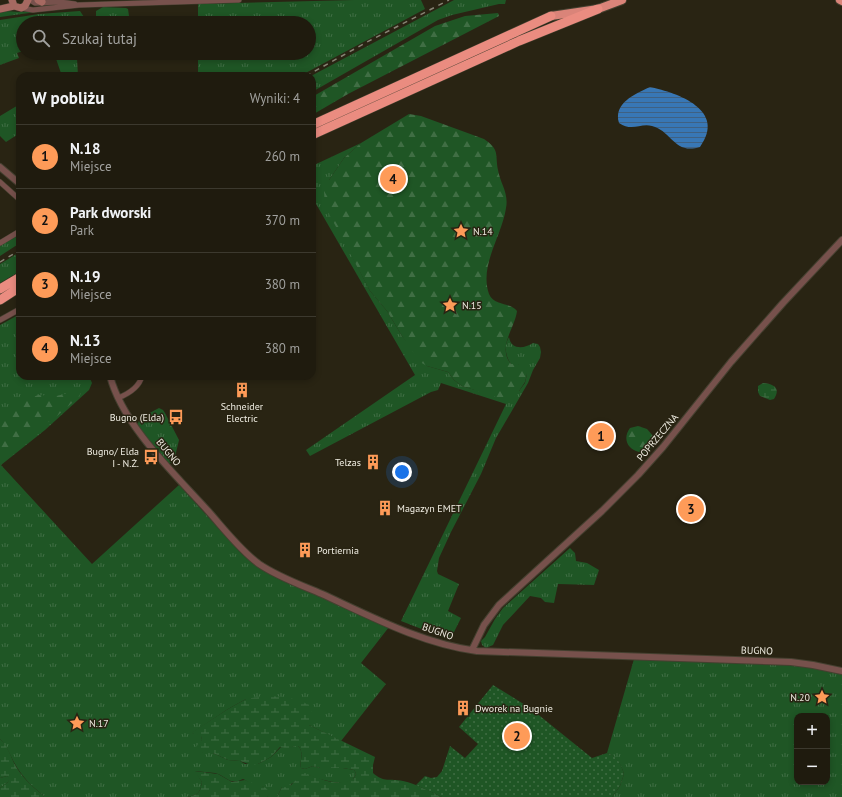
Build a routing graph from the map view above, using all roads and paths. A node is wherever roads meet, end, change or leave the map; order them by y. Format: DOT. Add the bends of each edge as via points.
graph roads {
  1 [pos="29,0"];
  2 [pos="239,0"];
  3 [pos="622,0"];
  4 [pos="40,1"];
  5 [pos="99,2"];
  6 [pos="15,5"];
  7 [pos="80,5"];
  8 [pos="0,9"];
  9 [pos="598,9"];
  10 [pos="551,16"];
  11 [pos="316,123"];
  12 [pos="316,133"];
  13 [pos="0,167"];
  14 [pos="16,181"];
  15 [pos="0,182"];
  16 [pos="16,196"];
  17 [pos="16,233"];
  18 [pos="842,240"];
  19 [pos="0,243"];
  20 [pos="16,279"];
  21 [pos="0,289"];
  22 [pos="16,290"];
  23 [pos="0,300"];
  24 [pos="16,311"];
  25 [pos="0,320"];
  26 [pos="111,380"];
  27 [pos="140,380"];
  28 [pos="118,398"];
  29 [pos="472,650"];
  30 [pos="842,671"];
  1 -- 4 [label="street" via="35,3"];
  1 -- 6 [label="main road" via="25,6"];
  2 -- 5 [label="street"];
  3 -- 9 [label="highway"];
  4 -- 7 [label="street"];
  5 -- 7 [label="street"];
  6 -- 7 [label="street" via="33,10"];
  6 -- 8 [label="main road"];
  9 -- 10 [label="highway"];
  9 -- 12 [label="highway" via="519,41"];
  10 -- 11 [label="highway"];
  13 -- 14 [label="street"];
  15 -- 16 [label="street"];
  17 -- 19 [label="street"];
  18 -- 29 [label="street, POPRZECZNA" via="782,303 643,470 502,602 489,618"];
  20 -- 21 [label="highway"];
  22 -- 23 [label="highway"];
  24 -- 25 [label="street"];
  26 -- 28 [label="street, BUGNO"];
  27 -- 28 [label="street" via="134,389"];
  28 -- 29 [label="street, BUGNO" via="130,420 159,456 256,562 394,626 450,647"];
  29 -- 30 [label="street, BUGNO" via="791,662"];
}
